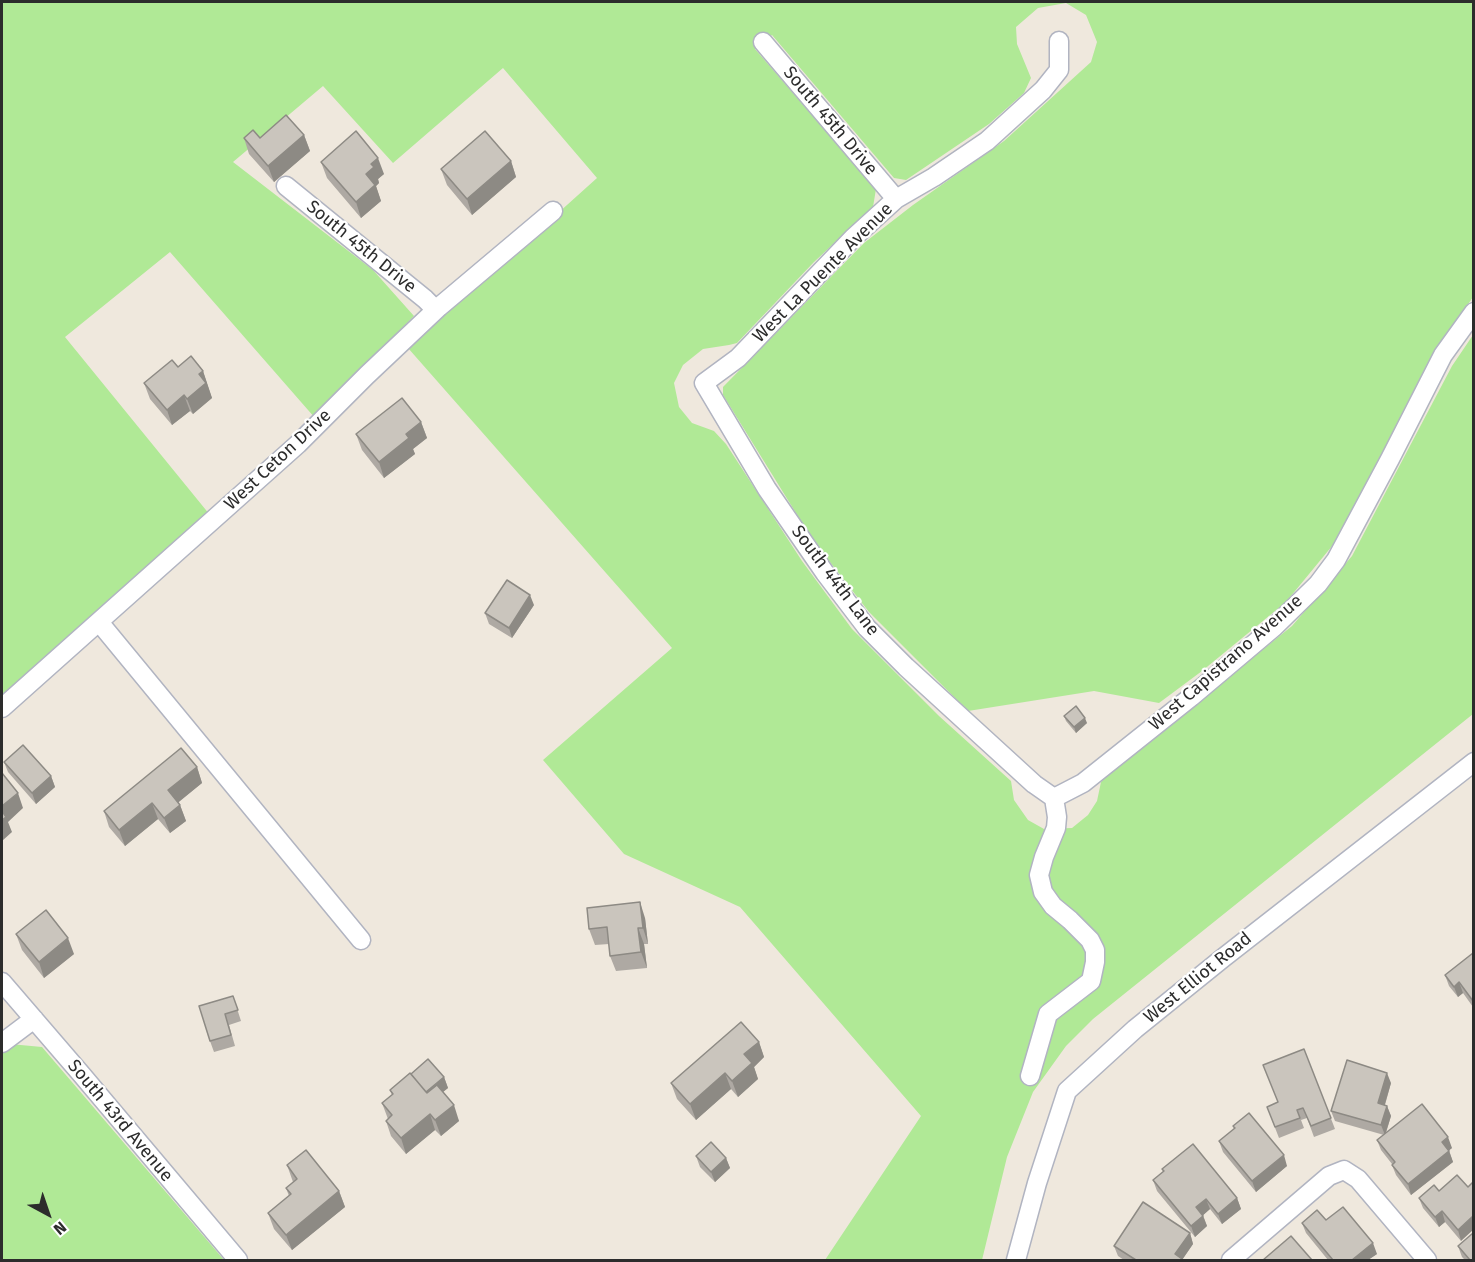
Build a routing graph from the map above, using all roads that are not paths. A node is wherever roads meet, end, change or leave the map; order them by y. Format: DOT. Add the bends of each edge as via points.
graph roads {
  1 [pos="1059,41"];
  2 [pos="763,42"];
  3 [pos="286,186"];
  4 [pos="896,199"];
  5 [pos="554,211"];
  6 [pos="436,310"];
  7 [pos="1473,312"];
  8 [pos="704,384"];
  9 [pos="99,622"];
  10 [pos="2,708"];
  11 [pos="1473,762"];
  12 [pos="1054,798"];
  13 [pos="361,940"];
  14 [pos="2,982"];
  15 [pos="34,1019"];
  16 [pos="2,1043"];
  17 [pos="1030,1076"];
  18 [pos="238,1260"];
  19 [pos="1016,1260"];
  20 [pos="1231,1260"];
  21 [pos="1427,1260"];
  1 -- 4 [label="street, West La Puente Avenue" via="1059,70 1043,90 987,141"];
  2 -- 4 [label="street, South 45th Drive"];
  3 -- 6 [label="street, South 45th Drive"];
  4 -- 8 [label="street, West La Puente Avenue" via="853,238 738,358"];
  5 -- 6 [label="street, West Ceton Drive"];
  6 -- 9 [label="street, West Ceton Drive" via="298,444"];
  7 -- 12 [label="street, West Capistrano Avenue" via="1443,354 1336,560 1318,584 1191,697 1083,783"];
  8 -- 12 [label="street, South 44th Lane" via="767,489 867,628 1034,784"];
  9 -- 10 [label="street, West Ceton Drive"];
  9 -- 13 [label="street"];
  11 -- 19 [label="street, West Elliot Road" via="1223,957 1066,1091"];
  12 -- 17 [label="street" via="1058,818 1039,874 1043,892 1090,940 1095,962 1091,981 1048,1014"];
  14 -- 15 [label="street, South 43rd Avenue"];
  15 -- 16 [label="street"];
  15 -- 18 [label="street, South 43rd Avenue"];
  20 -- 21 [label="street" via="1329,1176 1344,1170 1358,1179"];
}
